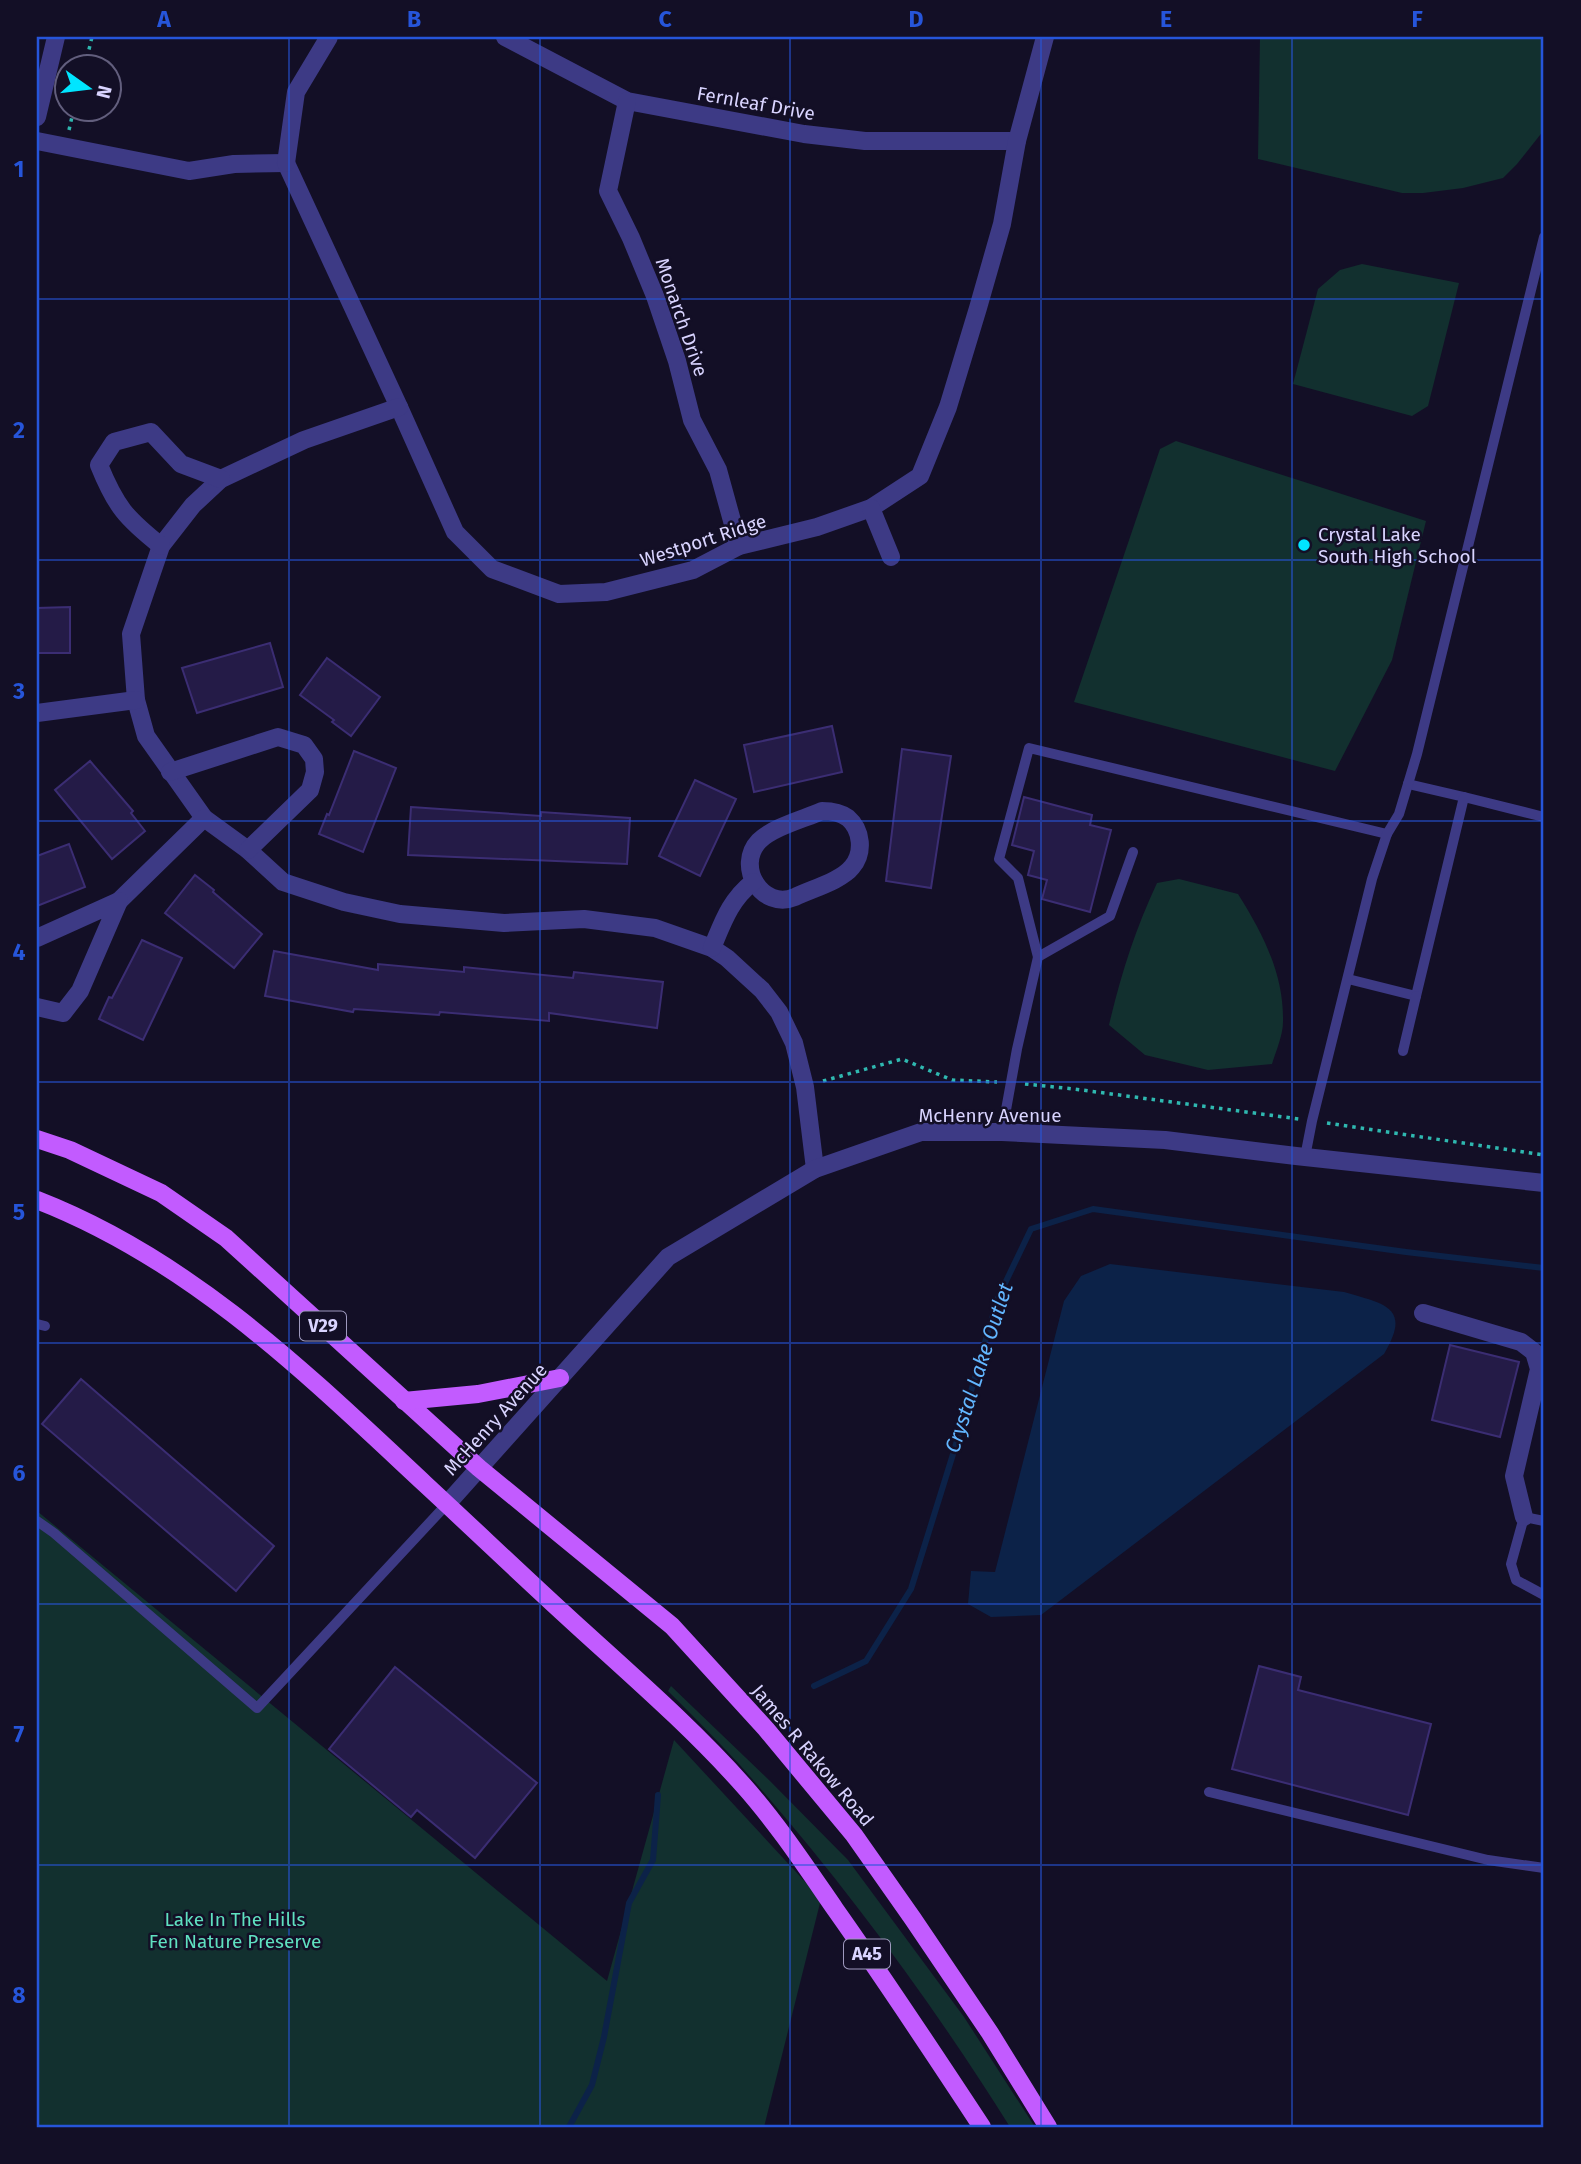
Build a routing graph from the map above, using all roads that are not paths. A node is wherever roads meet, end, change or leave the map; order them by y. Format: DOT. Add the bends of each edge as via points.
graph roads {
  1 [pos="56,37"];
  2 [pos="329,37"];
  3 [pos="505,37"];
  4 [pos="1045,37"];
  5 [pos="627,101"];
  6 [pos="37,117"];
  7 [pos="37,141"];
  8 [pos="1017,141"];
  9 [pos="286,163"];
  10 [pos="1544,237"];
  11 [pos="399,407"];
  12 [pos="221,479"];
  13 [pos="871,508"];
  14 [pos="161,546"];
  15 [pos="739,546"];
  16 [pos="891,556"];
  17 [pos="136,701"];
  18 [pos="37,713"];
  19 [pos="170,772"];
  20 [pos="1408,784"];
  21 [pos="1464,797"];
  22 [pos="1544,817"];
  23 [pos="204,818"];
  24 [pos="1387,834"];
  25 [pos="247,850"];
  26 [pos="1133,852"];
  27 [pos="753,882"];
  28 [pos="119,901"];
  29 [pos="37,938"];
  30 [pos="712,948"];
  31 [pos="1038,957"];
  32 [pos="1348,979"];
  33 [pos="1416,996"];
  34 [pos="37,1007"];
  35 [pos="1403,1051"];
  36 [pos="1002,1132"];
  37 [pos="37,1139"];
  38 [pos="1305,1157"];
  39 [pos="815,1169"];
  40 [pos="1544,1183"];
  41 [pos="37,1200"];
  42 [pos="1423,1313"];
  43 [pos="560,1378"];
  44 [pos="404,1401"];
  45 [pos="479,1468"];
  46 [pos="447,1504"];
  47 [pos="1524,1517"];
  48 [pos="37,1521"];
  49 [pos="1544,1521"];
  50 [pos="1544,1595"];
  51 [pos="1209,1792"];
  52 [pos="1544,1868"];
  53 [pos="982,2127"];
  54 [pos="1048,2127"];
  1 -- 6 [label="street"];
  2 -- 9 [label="street" via="296,92"];
  3 -- 5 [label="street, Fernleaf Drive"];
  4 -- 8 [label="street, Westport Ridge"];
  5 -- 8 [label="street, Fernleaf Drive" via="865,141"];
  5 -- 15 [label="street, Monarch Drive" via="608,191 655,296 692,419 718,470"];
  7 -- 9 [label="street" via="189,172 234,164"];
  8 -- 13 [label="street, Westport Ridge" via="1002,224 948,407 919,476"];
  9 -- 11 [label="street, Westport Ridge"];
  10 -- 20 [label="lane"];
  11 -- 12 [label="street" via="304,440"];
  11 -- 15 [label="street, Westport Ridge" via="455,532 492,569 559,594 606,592 693,569"];
  12 -- 14 [label="street" via="193,505"];
  12 -- 14 [label="street" via="181,464 151,432 114,442 99,465 111,495 131,522"];
  13 -- 15 [label="street, Westport Ridge"];
  13 -- 16 [label="street"];
  14 -- 17 [label="street" via="131,634"];
  17 -- 18 [label="street"];
  17 -- 19 [label="street" via="146,736"];
  19 -- 23 [label="street"];
  19 -- 25 [label="street" via="278,737 304,745 314,759 310,790"];
  20 -- 21 [label="lane"];
  20 -- 24 [label="lane"];
  21 -- 22 [label="lane"];
  21 -- 33 [label="lane"];
  23 -- 25 [label="street"];
  23 -- 28 [label="street"];
  24 -- 31 [label="lane" via="1030,748 999,859 1018,878"];
  24 -- 32 [label="lane"];
  25 -- 30 [label="street" via="283,882 400,914 504,923 584,919 655,928"];
  26 -- 31 [label="lane" via="1110,916"];
  27 -- 27 [label="street" via="762,892 787,900 843,875 859,855 856,828 848,818 822,811 767,835 750,856"];
  27 -- 30 [label="street" via="727,911"];
  28 -- 29 [label="street"];
  28 -- 34 [label="street" via="80,991 63,1013"];
  30 -- 39 [label="street" via="762,990 779,1012 804,1087"];
  31 -- 36 [label="lane"];
  32 -- 33 [label="lane"];
  32 -- 38 [label="lane"];
  33 -- 35 [label="lane"];
  36 -- 38 [label="street, McHenry Avenue" via="1165,1140"];
  36 -- 39 [label="street, McHenry Avenue" via="921,1132"];
  37 -- 44 [label="main road, V29" via="161,1192 226,1238"];
  38 -- 40 [label="street, McHenry Avenue"];
  39 -- 43 [label="street, McHenry Avenue" via="668,1256"];
  41 -- 46 [label="main road, V29" via="132,1244 240,1318"];
  42 -- 47 [label="street" via="1521,1342 1534,1352 1539,1369 1514,1476"];
  43 -- 44 [label="main road" via="478,1394"];
  43 -- 45 [label="street, McHenry Avenue"];
  44 -- 45 [label="main road, V29"];
  45 -- 46 [label="street, McHenry Avenue"];
  45 -- 54 [label="main road, James R Rakow Road" via="672,1626 766,1729 884,1876"];
  46 -- 48 [label="lane" via="257,1708"];
  46 -- 53 [label="main road, A45" via="687,1726 744,1787 910,2016"];
  47 -- 49 [label="lane"];
  47 -- 50 [label="lane" via="1511,1564 1516,1580"];
  51 -- 52 [label="lane" via="1410,1843"];
}
